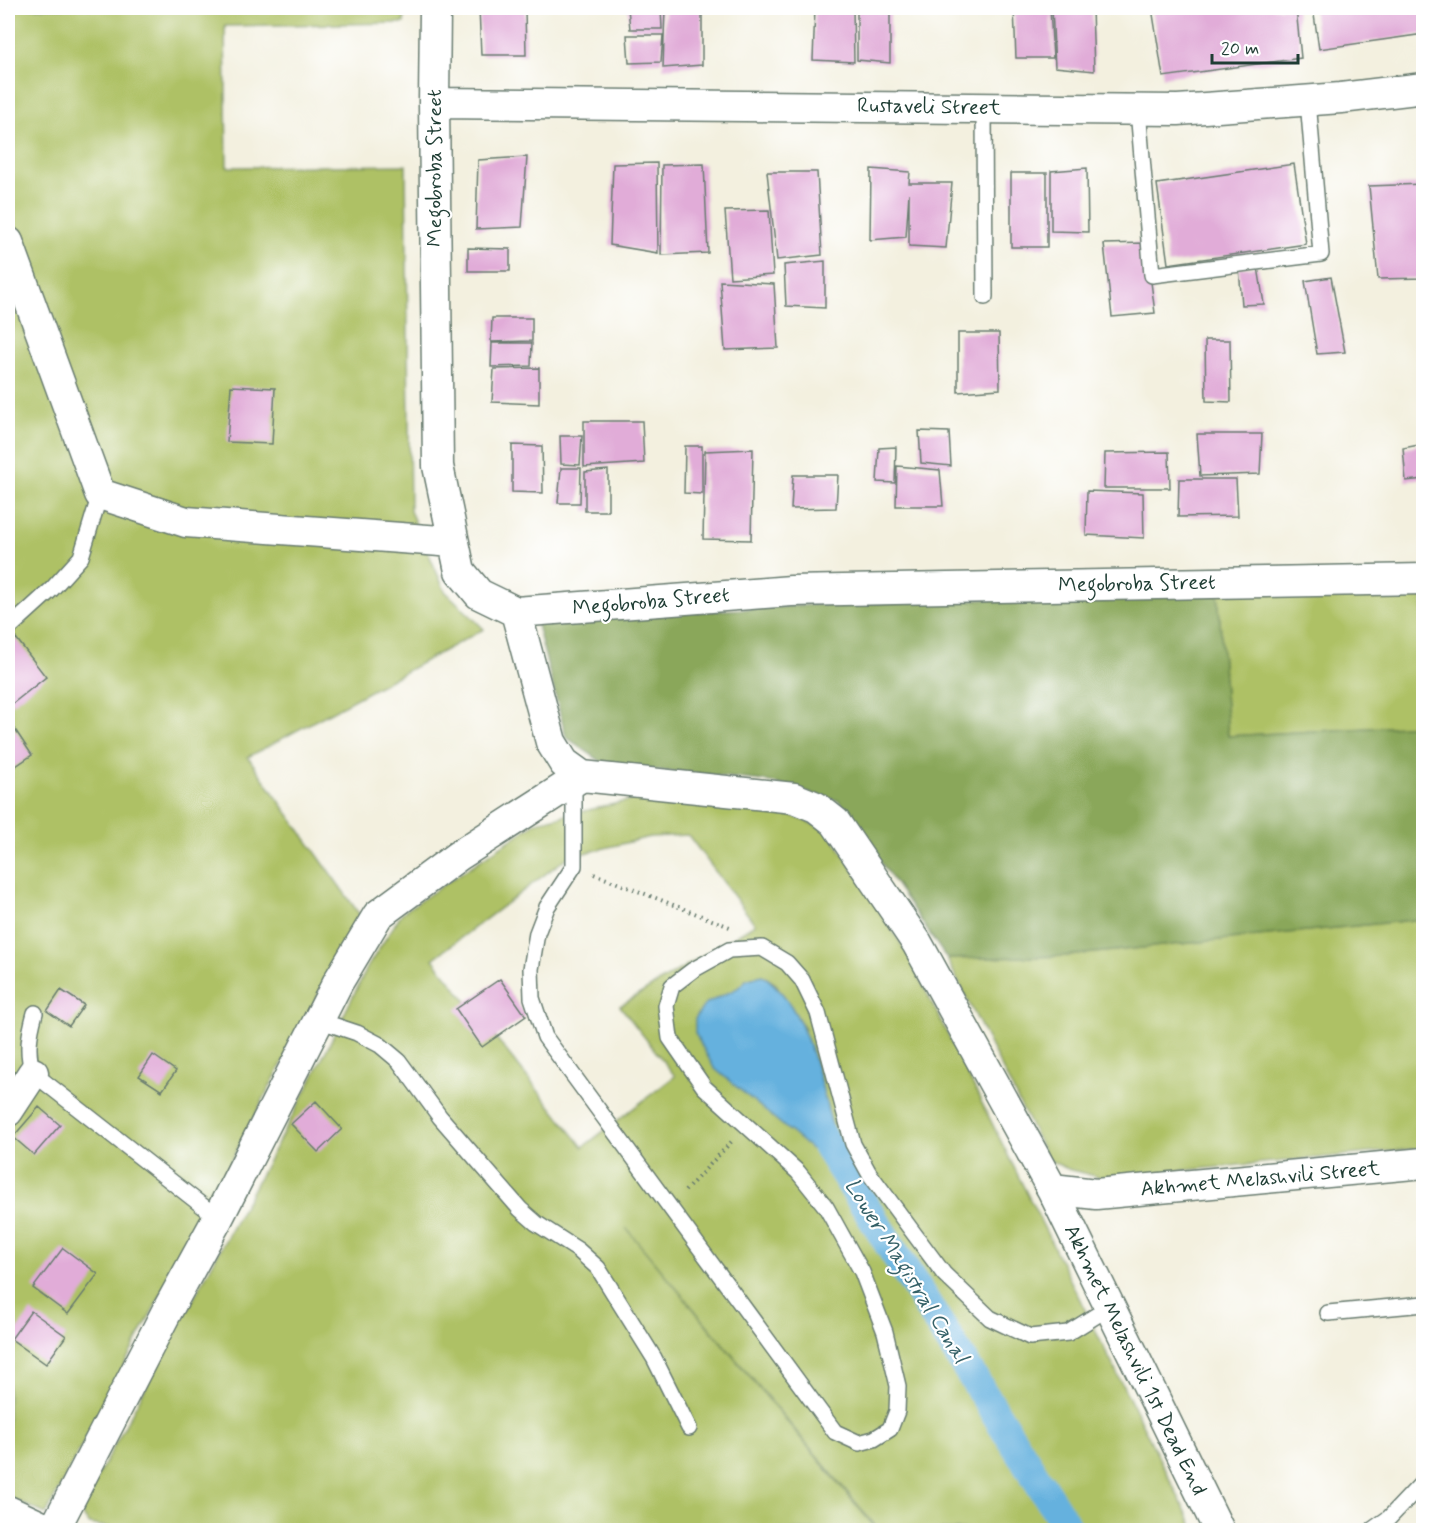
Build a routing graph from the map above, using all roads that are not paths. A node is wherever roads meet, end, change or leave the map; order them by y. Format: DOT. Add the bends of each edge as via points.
graph roads {
  1 [pos="435,8"];
  2 [pos="1424,88"];
  3 [pos="1308,100"];
  4 [pos="434,103"];
  5 [pos="984,107"];
  6 [pos="1138,110"];
  7 [pos="8,242"];
  8 [pos="985,297"];
  9 [pos="100,494"];
  10 [pos="454,542"];
  11 [pos="1424,579"];
  12 [pos="516,612"];
  13 [pos="8,629"];
  14 [pos="578,779"];
  15 [pos="34,1013"];
  16 [pos="318,1020"];
  17 [pos="33,1073"];
  18 [pos="8,1111"];
  19 [pos="1424,1163"];
  20 [pos="1052,1189"];
  21 [pos="218,1218"];
  22 [pos="1424,1304"];
  23 [pos="1110,1307"];
  24 [pos="1328,1313"];
  25 [pos="689,1428"];
  26 [pos="1424,1481"];
  27 [pos="8,1511"];
  28 [pos="51,1530"];
  29 [pos="1219,1530"];
  30 [pos="1372,1530"];
  1 -- 4 [label="street, Megobroba Street"];
  2 -- 3 [label="street, Rustaveli Street"];
  3 -- 6 [label="street, Rustaveli Street"];
  3 -- 6 [label="lane" via="1321,254 1152,275"];
  4 -- 5 [label="street, Rustaveli Street"];
  4 -- 10 [label="street, Megobroba Street" via="438,466"];
  5 -- 6 [label="street, Rustaveli Street"];
  5 -- 8 [label="lane"];
  7 -- 9 [label="street"];
  9 -- 10 [label="street" via="186,522"];
  9 -- 13 [label="lane" via="81,557"];
  10 -- 12 [label="street, Megobroba Street" via="460,571 479,594"];
  11 -- 12 [label="street, Megobroba Street" via="790,591"];
  12 -- 14 [label="street" via="551,742"];
  14 -- 16 [label="street" via="458,856 378,915"];
  14 -- 20 [label="street, Akhmet Melashvili 1st Dead End" via="794,798 816,807 835,822 917,943"];
  14 -- 23 [label="lane" via="574,866 547,907 537,933 531,969 532,998 545,1037 835,1432 859,1443 874,1439 890,1429 897,1411 898,1386 885,1332 862,1272 826,1207 798,1172 704,1087 670,1038 666,1006 672,986 729,950 762,948 787,963 802,980 818,1013 853,1144 869,1173 944,1274 990,1318 1030,1337 1068,1333"];
  15 -- 17 [label="lane" via="28,1046"];
  16 -- 21 [label="street"];
  16 -- 25 [label="lane" via="357,1033 399,1061 440,1117 520,1209 598,1268 654,1358"];
  17 -- 18 [label="street"];
  17 -- 21 [label="lane"];
  19 -- 20 [label="street, Akhmet Melashvili Street" via="1096,1194"];
  20 -- 23 [label="street, Akhmet Melashvili 1st Dead End"];
  21 -- 28 [label="street"];
  22 -- 24 [label="lane"];
  23 -- 29 [label="street, Akhmet Melashvili 1st Dead End"];
  26 -- 30 [label="lane"];
  27 -- 28 [label="street"];
}
